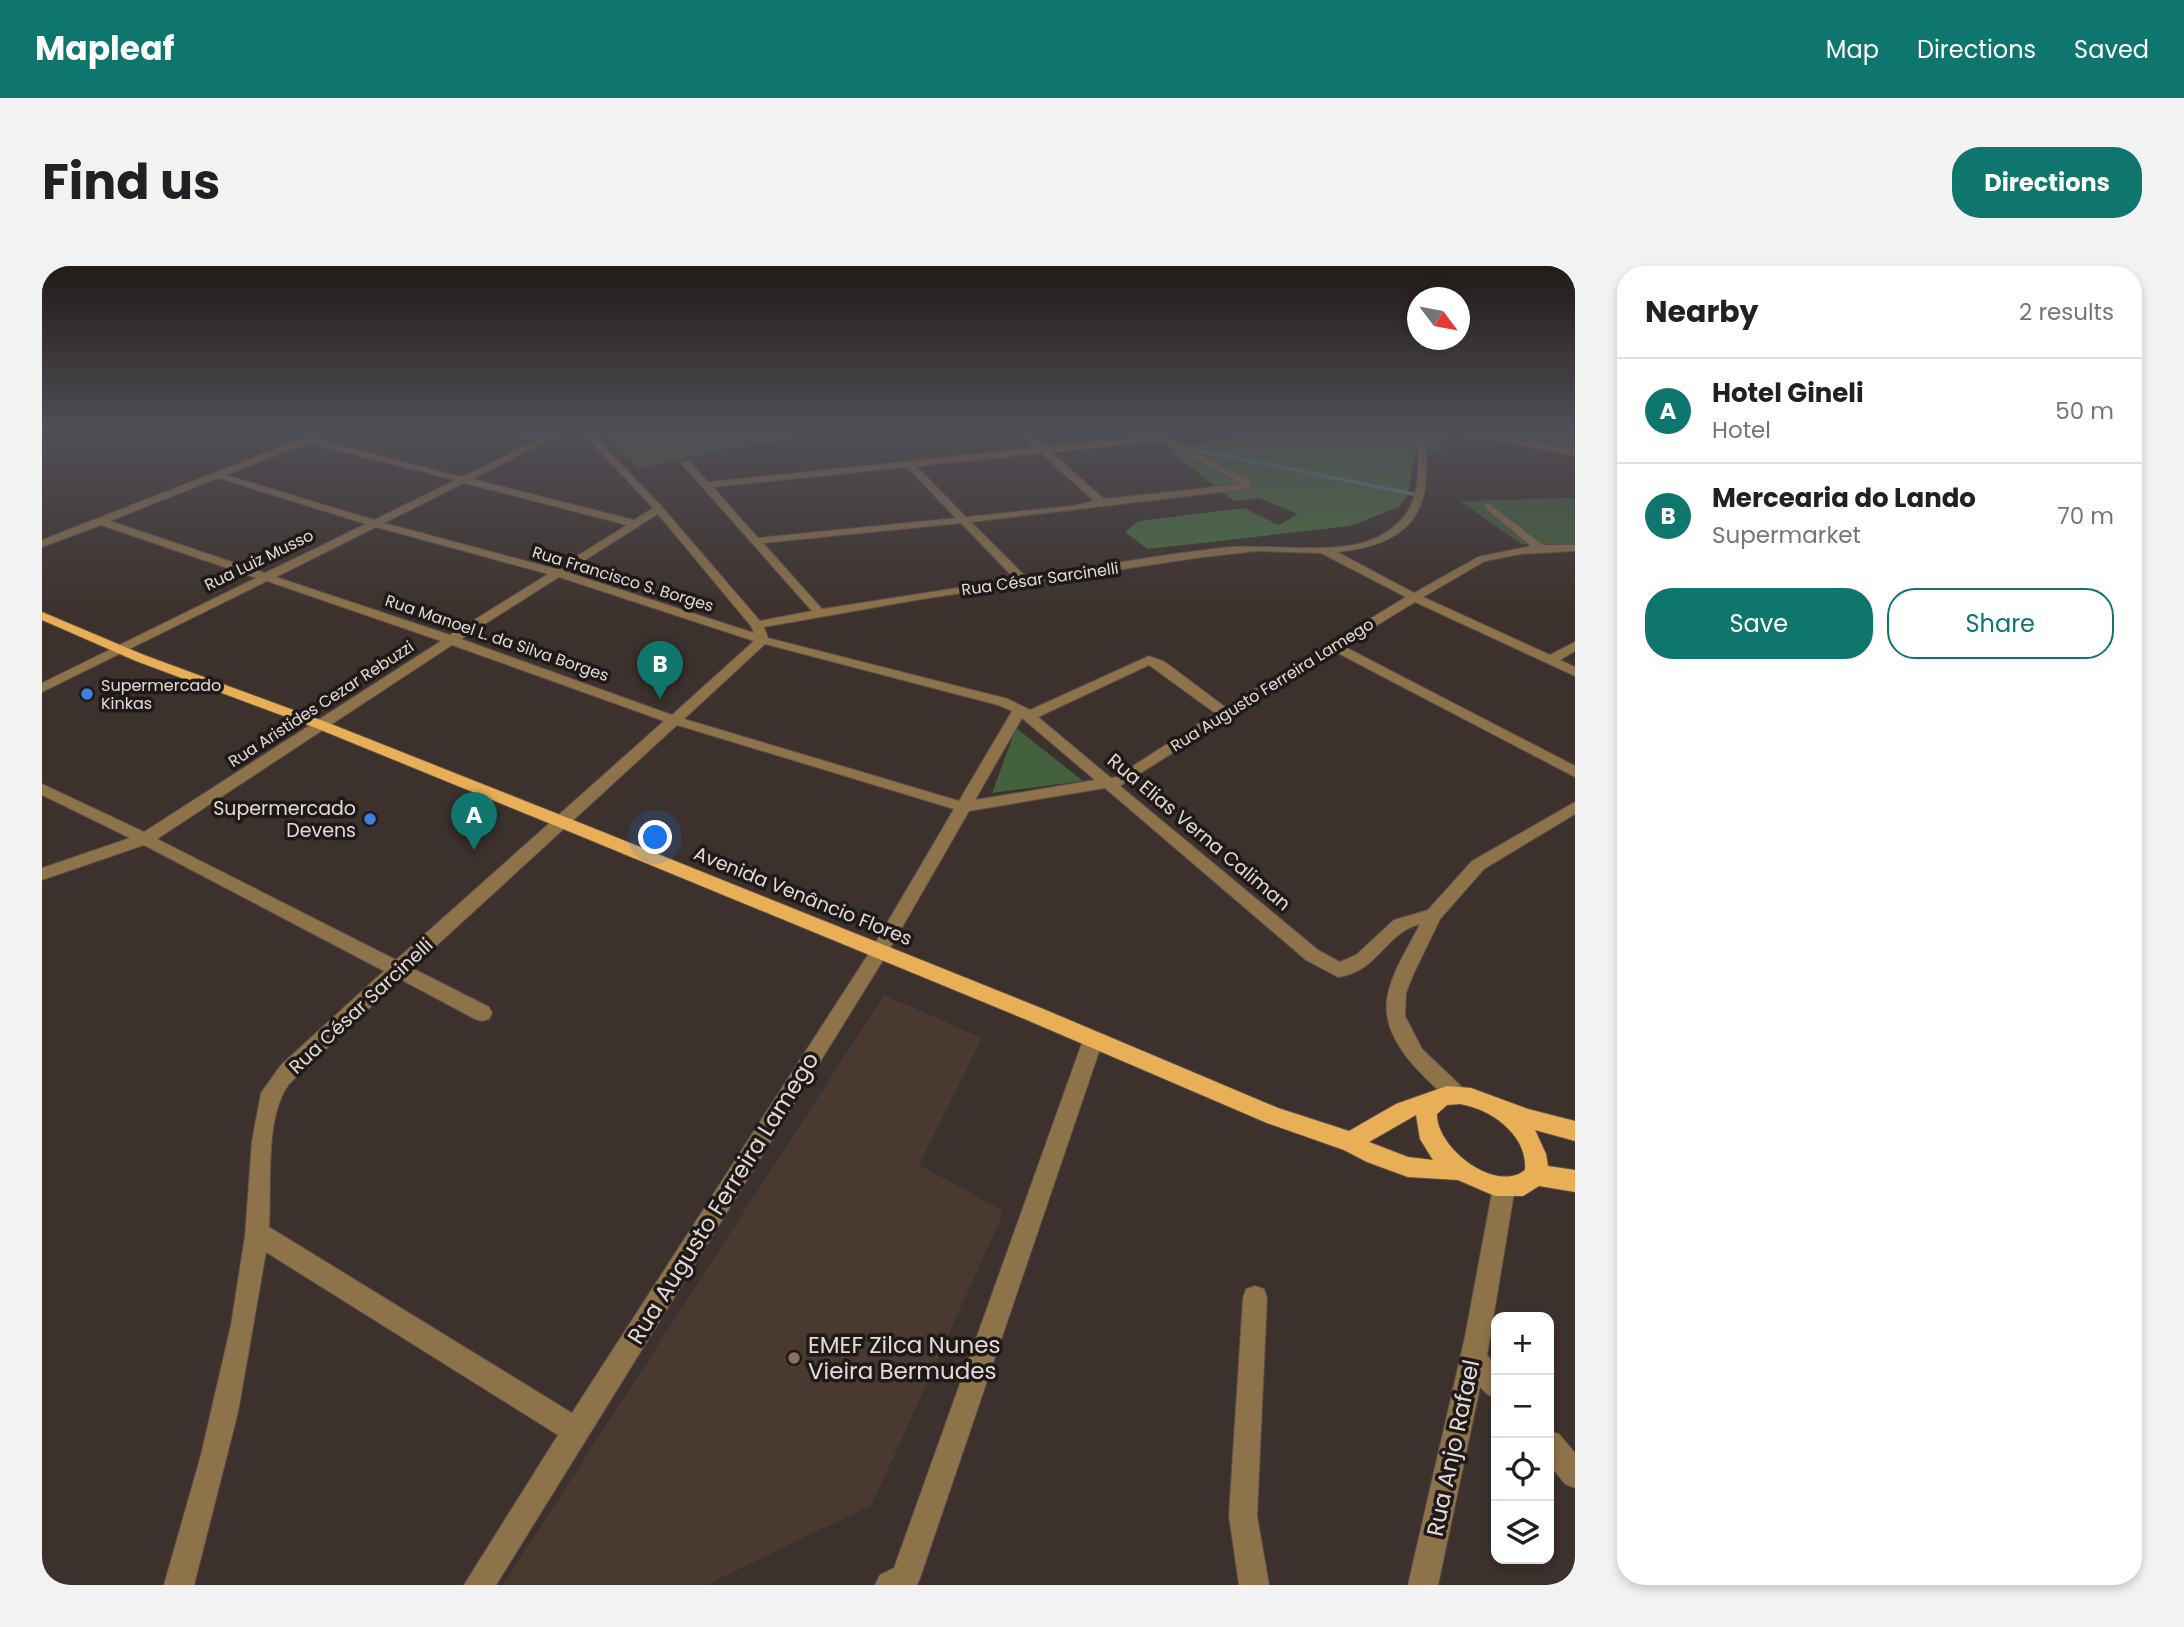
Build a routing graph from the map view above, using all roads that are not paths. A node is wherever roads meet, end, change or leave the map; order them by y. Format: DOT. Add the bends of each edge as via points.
graph roads {
  1 [pos="180,490"];
  2 [pos="264,490"];
  3 [pos="445,490"];
  4 [pos="502,490"];
  5 [pos="641,490"];
  6 [pos="708,490"];
  7 [pos="934,490"];
  8 [pos="1085,490"];
  9 [pos="1212,490"];
  10 [pos="1422,490"];
  11 [pos="1098,501"];
  12 [pos="1488,506"];
  13 [pos="659,509"];
  14 [pos="961,518"];
  15 [pos="100,521"];
  16 [pos="373,523"];
  17 [pos="636,524"];
  18 [pos="756,541"];
  19 [pos="42,544"];
  20 [pos="1540,548"];
  21 [pos="1575,548"];
  22 [pos="1324,550"];
  23 [pos="557,573"];
  24 [pos="264,578"];
  25 [pos="1022,580"];
  26 [pos="1414,597"];
  27 [pos="819,612"];
  28 [pos="42,616"];
  29 [pos="760,633"];
  30 [pos="451,639"];
  31 [pos="1334,646"];
  32 [pos="1575,646"];
  33 [pos="120,649"];
  34 [pos="1551,660"];
  35 [pos="1575,672"];
  36 [pos="42,688"];
  37 [pos="1024,713"];
  38 [pos="1224,713"];
  39 [pos="674,720"];
  40 [pos="321,725"];
  41 [pos="1575,772"];
  42 [pos="1111,785"];
  43 [pos="42,789"];
  44 [pos="963,807"];
  45 [pos="1575,807"];
  46 [pos="562,822"];
  47 [pos="145,839"];
  48 [pos="42,874"];
  49 [pos="1433,915"];
  50 [pos="878,952"];
  51 [pos="398,972"];
  52 [pos="482,1013"];
  53 [pos="1093,1040"];
  54 [pos="1448,1096"];
  55 [pos="1499,1108"];
  56 [pos="1575,1131"];
  57 [pos="1351,1142"];
  58 [pos="1460,1170"];
  59 [pos="1536,1175"];
  60 [pos="1575,1181"];
  61 [pos="1504,1187"];
  62 [pos="257,1233"];
  63 [pos="1255,1298"];
  64 [pos="1473,1359"];
  65 [pos="1491,1379"];
  66 [pos="576,1431"];
  67 [pos="1554,1450"];
  68 [pos="1575,1474"];
  69 [pos="898,1581"];
  70 [pos="179,1585"];
  71 [pos="479,1585"];
  72 [pos="1254,1585"];
  73 [pos="1423,1585"];
  1 -- 15 [label="street"];
  2 -- 16 [label="street, Rua Francisco S. Borges"];
  3 -- 16 [label="street, Rua Luiz Musso"];
  4 -- 17 [label="street"];
  5 -- 13 [label="street"];
  6 -- 18 [label="street"];
  7 -- 14 [label="street"];
  8 -- 11 [label="street"];
  9 -- 11 [label="street"];
  10 -- 22 [label="street, Rua César Sarcinelli" via="1413,513 1385,538"];
  11 -- 14 [label="street" via="1072,509"];
  12 -- 20 [label="street"];
  13 -- 17 [label="street, Rua Aristides Cezar Rebuzzi"];
  13 -- 29 [label="street"];
  14 -- 18 [label="street"];
  14 -- 25 [label="street"];
  15 -- 19 [label="street"];
  15 -- 24 [label="street, Rua Manoel L. da Silva Borges"];
  16 -- 23 [label="street, Rua Francisco S. Borges"];
  16 -- 24 [label="street, Rua Luiz Musso"];
  17 -- 23 [label="street, Rua Aristides Cezar Rebuzzi"];
  18 -- 27 [label="street"];
  20 -- 21 [label="street, Rua Augusto Ferreira Lamego"];
  20 -- 26 [label="street, Rua Augusto Ferreira Lamego" via="1487,556"];
  22 -- 25 [label="street, Rua César Sarcinelli" via="1242,549"];
  22 -- 26 [label="street"];
  23 -- 29 [label="street, Rua Francisco S. Borges"];
  23 -- 30 [label="street, Rua Aristides Cezar Rebuzzi"];
  24 -- 30 [label="street, Rua Manoel L. da Silva Borges"];
  24 -- 33 [label="street, Rua Luiz Musso"];
  25 -- 27 [label="street, Rua César Sarcinelli"];
  26 -- 31 [label="street, Rua Augusto Ferreira Lamego"];
  26 -- 34 [label="street"];
  27 -- 29 [label="street, Rua César Sarcinelli"];
  28 -- 33 [label="main road, Avenida Venâncio Flores"];
  29 -- 37 [label="street, Rua Francisco S. Borges" via="1003,702"];
  29 -- 39 [label="street, Rua César Sarcinelli"];
  30 -- 39 [label="street, Rua Manoel L. da Silva Borges"];
  30 -- 40 [label="street, Rua Aristides Cezar Rebuzzi"];
  31 -- 38 [label="street, Rua Augusto Ferreira Lamego"];
  31 -- 41 [label="street"];
  32 -- 34 [label="street"];
  33 -- 36 [label="street, Rua Luiz Musso"];
  33 -- 40 [label="main road, Avenida Venâncio Flores"];
  34 -- 35 [label="street"];
  37 -- 38 [label="street" via="1149,660"];
  37 -- 42 [label="street, Rua Elias Verna Caliman"];
  37 -- 44 [label="street, Rua Augusto Ferreira Lamego"];
  38 -- 42 [label="street, Rua Augusto Ferreira Lamego"];
  39 -- 44 [label="street, Rua Manoel L. da Silva Borges"];
  39 -- 46 [label="street, Rua César Sarcinelli"];
  40 -- 46 [label="main road, Avenida Venâncio Flores"];
  40 -- 47 [label="street, Rua Aristides Cezar Rebuzzi"];
  42 -- 44 [label="street, Rua Augusto Ferreira Lamego"];
  42 -- 49 [label="street, Rua Elias Verna Caliman" via="1325,965 1338,970 1356,966 1396,927"];
  43 -- 47 [label="street"];
  44 -- 50 [label="street, Rua Augusto Ferreira Lamego"];
  45 -- 49 [label="street" via="1478,865"];
  46 -- 50 [label="main road, Avenida Venâncio Flores"];
  46 -- 51 [label="street, Rua César Sarcinelli"];
  47 -- 48 [label="street, Rua Aristides Cezar Rebuzzi"];
  47 -- 51 [label="street"];
  49 -- 54 [label="street" via="1397,993 1395,1016 1415,1055"];
  50 -- 53 [label="main road, Avenida Venâncio Flores"];
  50 -- 66 [label="street, Rua Augusto Ferreira Lamego"];
  51 -- 52 [label="street"];
  51 -- 62 [label="street, Rua César Sarcinelli" via="322,1038 271,1094"];
  53 -- 57 [label="main road, Avenida Venâncio Flores" via="1274,1116"];
  53 -- 69 [label="street"];
  54 -- 55 [label="main road" via="1478,1098"];
  54 -- 57 [label="main road" via="1396,1115"];
  54 -- 58 [label="main road" via="1427,1110 1427,1128 1438,1150"];
  55 -- 56 [label="main road"];
  55 -- 59 [label="main road" via="1532,1141 1538,1159"];
  57 -- 58 [label="main road, Avenida Venâncio Flores" via="1408,1167"];
  58 -- 61 [label="main road"];
  59 -- 60 [label="main road"];
  59 -- 61 [label="main road" via="1524,1185"];
  61 -- 64 [label="street, Rua Anjo Rafael"];
  62 -- 66 [label="street"];
  62 -- 70 [label="street, Rua César Sarcinelli" via="237,1368"];
  63 -- 72 [label="street" via="1242,1516"];
  64 -- 65 [label="street"];
  64 -- 73 [label="street, Rua Anjo Rafael"];
  66 -- 71 [label="street, Rua Augusto Ferreira Lamego"];
  67 -- 68 [label="street"];
}
